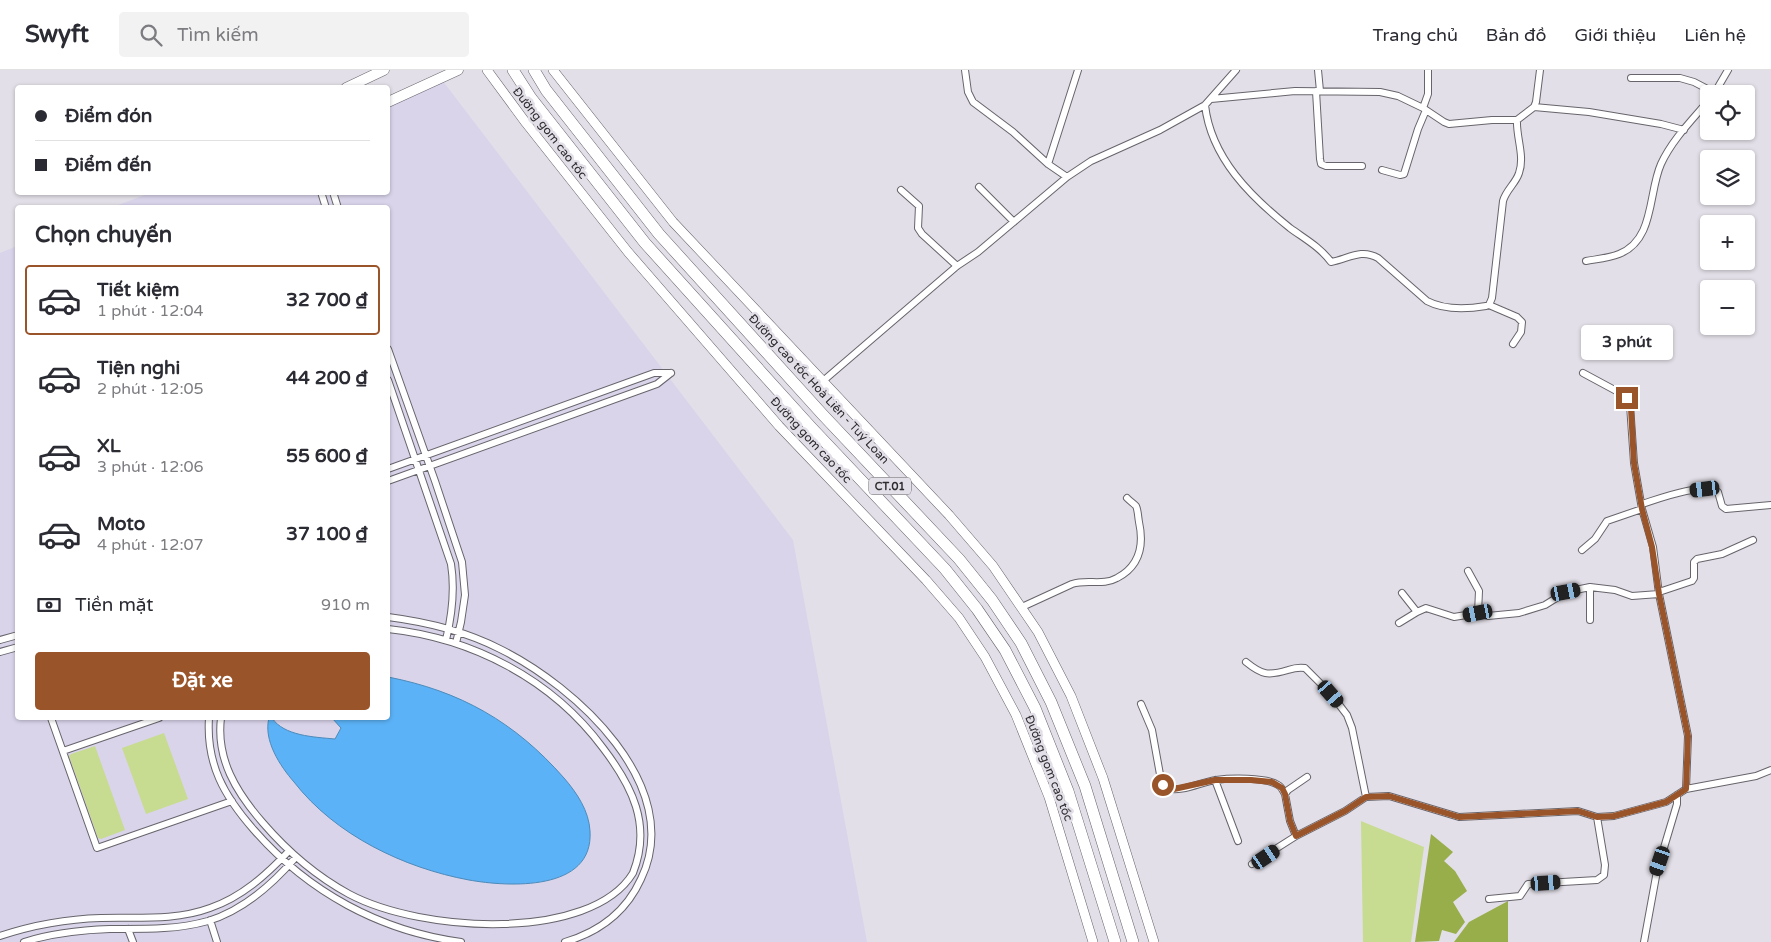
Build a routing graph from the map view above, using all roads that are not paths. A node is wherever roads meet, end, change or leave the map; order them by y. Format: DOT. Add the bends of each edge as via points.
graph roads {
  1 [pos="384,70"];
  2 [pos="458,70"];
  3 [pos="487,70"];
  4 [pos="513,70"];
  5 [pos="534,70"];
  6 [pos="553,70"];
  7 [pos="965,70"];
  8 [pos="1078,70"];
  9 [pos="1236,70"];
  10 [pos="1318,70"];
  11 [pos="1428,70"];
  12 [pos="1540,70"];
  13 [pos="1728,70"];
  14 [pos="1631,78"];
  15 [pos="352,85"];
  16 [pos="1700,85"];
  17 [pos="1719,85"];
  18 [pos="1318,91"];
  19 [pos="1211,99"];
  20 [pos="390,101"];
  21 [pos="1205,105"];
  22 [pos="1534,107"];
  23 [pos="1424,109"];
  24 [pos="1700,111"];
  25 [pos="1517,120"];
  26 [pos="1684,130"];
  27 [pos="1048,164"];
  28 [pos="1362,166"];
  29 [pos="1382,170"];
  30 [pos="1066,177"];
  31 [pos="979,187"];
  32 [pos="901,190"];
  33 [pos="1014,222"];
  34 [pos="1586,261"];
  35 [pos="957,266"];
  36 [pos="1489,305"];
  37 [pos="1513,344"];
  38 [pos="390,355"];
  39 [pos="1583,373"];
  40 [pos="823,381"];
  41 [pos="390,386"];
  42 [pos="426,454"];
  43 [pos="416,458"];
  44 [pos="430,465"];
  45 [pos="390,468"];
  46 [pos="419,469"];
  47 [pos="390,480"];
  48 [pos="1127,498"];
  49 [pos="1771,505"];
  50 [pos="1642,507"];
  51 [pos="1753,540"];
  52 [pos="1582,550"];
  53 [pos="1468,571"];
  54 [pos="1590,587"];
  55 [pos="1402,593"];
  56 [pos="1659,593"];
  57 [pos="1022,607"];
  58 [pos="1417,612"];
  59 [pos="1478,613"];
  60 [pos="390,618"];
  61 [pos="1590,620"];
  62 [pos="1400,623"];
  63 [pos="448,628"];
  64 [pos="390,629"];
  65 [pos="460,632"];
  66 [pos="15,636"];
  67 [pos="0,640"];
  68 [pos="446,640"];
  69 [pos="456,643"];
  70 [pos="15,648"];
  71 [pos="0,652"];
  72 [pos="1246,662"];
  73 [pos="1141,704"];
  74 [pos="589,714"];
  75 [pos="52,720"];
  76 [pos="153,720"];
  77 [pos="209,720"];
  78 [pos="221,720"];
  79 [pos="581,721"];
  80 [pos="63,751"];
  81 [pos="1771,770"];
  82 [pos="1307,777"];
  83 [pos="1215,780"];
  84 [pos="1686,789"];
  85 [pos="1285,794"];
  86 [pos="1677,794"];
  87 [pos="1366,797"];
  88 [pos="232,801"];
  89 [pos="1597,817"];
  90 [pos="1296,836"];
  91 [pos="1238,841"];
  92 [pos="289,851"];
  93 [pos="296,857"];
  94 [pos="281,859"];
  95 [pos="1252,864"];
  96 [pos="289,866"];
  97 [pos="627,885"];
  98 [pos="636,890"];
  99 [pos="1488,899"];
  100 [pos="614,902"];
  101 [pos="210,920"];
  102 [pos="128,929"];
  103 [pos="448,929"];
  104 [pos="0,936"];
  105 [pos="24,942"];
  106 [pos="133,942"];
  107 [pos="218,942"];
  108 [pos="461,942"];
  109 [pos="565,942"];
  110 [pos="1093,942"];
  111 [pos="1115,942"];
  112 [pos="1133,942"];
  113 [pos="1154,942"];
  114 [pos="1644,942"];
  1 -- 15 [label="main road"];
  2 -- 20 [label="main road"];
  3 -- 110 [label="main road, Đường gom cao tốc" via="628,252 779,426 959,618 985,657 1016,716 1049,797"];
  4 -- 111 [label="highway, CT.01" via="531,98 645,243 809,425 945,569 978,609 1005,650 1035,708 1068,791"];
  5 -- 112 [label="highway, Đường cao tốc Hoà Liên - Tuý Loan / CT.01" via="546,90 659,234 959,559 1021,642 1051,702 1084,786"];
  6 -- 40 [label="main road" via="674,222"];
  7 -- 27 [label="street" via="973,102"];
  8 -- 27 [label="street"];
  9 -- 19 [label="street"];
  10 -- 18 [label="street"];
  11 -- 23 [label="street"];
  12 -- 22 [label="street"];
  13 -- 17 [label="street"];
  14 -- 16 [label="street" via="1680,78"];
  18 -- 19 [label="street"];
  18 -- 23 [label="street" via="1386,92"];
  18 -- 28 [label="street" via="1322,164"];
  19 -- 21 [label="street"];
  21 -- 30 [label="street" via="1160,130 1097,158"];
  21 -- 36 [label="street" via="1207,123 1239,181 1331,262 1360,253 1370,254 1432,304 1458,308"];
  22 -- 25 [label="street"];
  22 -- 26 [label="street" via="1598,114"];
  23 -- 25 [label="street" via="1449,124"];
  23 -- 29 [label="street" via="1404,174"];
  24 -- 26 [label="street"];
  25 -- 36 [label="street" via="1521,167 1503,201"];
  26 -- 34 [label="street" via="1657,173 1640,236 1630,249"];
  27 -- 30 [label="street"];
  30 -- 33 [label="street"];
  31 -- 33 [label="street"];
  32 -- 35 [label="street" via="919,206 918,224 922,234"];
  33 -- 35 [label="street"];
  35 -- 40 [label="street"];
  36 -- 37 [label="street" via="1522,322 1521,332"];
  38 -- 42 [label="street"];
  39 -- 50 [label="street" via="1629,401 1634,463"];
  40 -- 57 [label="main road" via="980,551"];
  41 -- 43 [label="street"];
  42 -- 43 [label="street"];
  42 -- 44 [label="street"];
  42 -- 44 [label="street" via="654,373 671,373 657,384"];
  43 -- 45 [label="street"];
  43 -- 46 [label="street"];
  44 -- 46 [label="street"];
  44 -- 65 [label="street" via="464,569"];
  46 -- 47 [label="street"];
  46 -- 63 [label="street" via="451,564 453,590"];
  48 -- 57 [label="street" via="1136,506 1142,548 1129,570 1105,583 1081,581 1072,584"];
  49 -- 50 [label="street" via="1726,509 1718,492 1710,489 1684,492"];
  50 -- 52 [label="street" via="1607,521 1595,540"];
  50 -- 56 [label="street"];
  51 -- 56 [label="street" via="1722,554 1697,559 1692,581"];
  53 -- 59 [label="street" via="1479,591"];
  54 -- 56 [label="street" via="1632,596"];
  54 -- 59 [label="street" via="1566,592 1545,605 1519,613 1488,616"];
  54 -- 61 [label="street"];
  55 -- 58 [label="street"];
  56 -- 84 [label="street" via="1688,736"];
  57 -- 113 [label="main road" via="1075,705 1103,778"];
  58 -- 59 [label="street" via="1426,608 1454,617"];
  58 -- 62 [label="street"];
  60 -- 63 [label="street"];
  63 -- 65 [label="street"];
  63 -- 68 [label="street"];
  64 -- 68 [label="street"];
  65 -- 69 [label="street"];
  65 -- 74 [label="street" via="528,664 558,685"];
  66 -- 67 [label="street"];
  68 -- 69 [label="street"];
  69 -- 79 [label="street" via="522,674"];
  70 -- 71 [label="street"];
  72 -- 87 [label="street" via="1268,674 1305,668 1342,706 1350,722"];
  73 -- 83 [label="street" via="1152,730 1163,785 1174,789"];
  74 -- 79 [label="street"];
  74 -- 98 [label="street" via="628,763 649,806 650,853"];
  75 -- 80 [label="street"];
  76 -- 80 [label="street"];
  77 -- 88 [label="street" via="212,762"];
  78 -- 92 [label="street" via="221,749 230,777 256,815"];
  79 -- 97 [label="street" via="623,775 638,811 639,853"];
  80 -- 88 [label="street" via="97,848"];
  81 -- 84 [label="street" via="1756,776"];
  82 -- 85 [label="street"];
  83 -- 85 [label="street" via="1272,782"];
  83 -- 91 [label="street"];
  84 -- 86 [label="street"];
  85 -- 90 [label="street"];
  86 -- 89 [label="street" via="1666,802 1614,816"];
  86 -- 114 [label="street" via="1677,804 1657,871"];
  87 -- 89 [label="street" via="1389,796 1459,817 1578,811"];
  87 -- 90 [label="street"];
  88 -- 94 [label="street"];
  89 -- 99 [label="street" via="1604,875 1597,880 1528,884 1520,896"];
  90 -- 95 [label="street"];
  92 -- 93 [label="street"];
  92 -- 94 [label="street"];
  93 -- 96 [label="street"];
  93 -- 103 [label="street" via="331,883 371,904 408,919"];
  94 -- 96 [label="street"];
  94 -- 104 [label="street" via="242,892 195,912 164,917 55,922"];
  96 -- 101 [label="street" via="248,902"];
  96 -- 108 [label="street" via="334,898 370,917 410,931"];
  97 -- 98 [label="street"];
  97 -- 100 [label="street"];
  98 -- 109 [label="street" via="607,922"];
  101 -- 102 [label="street" via="174,927"];
  101 -- 107 [label="street"];
  102 -- 105 [label="street" via="57,934"];
  102 -- 106 [label="street"];
}
